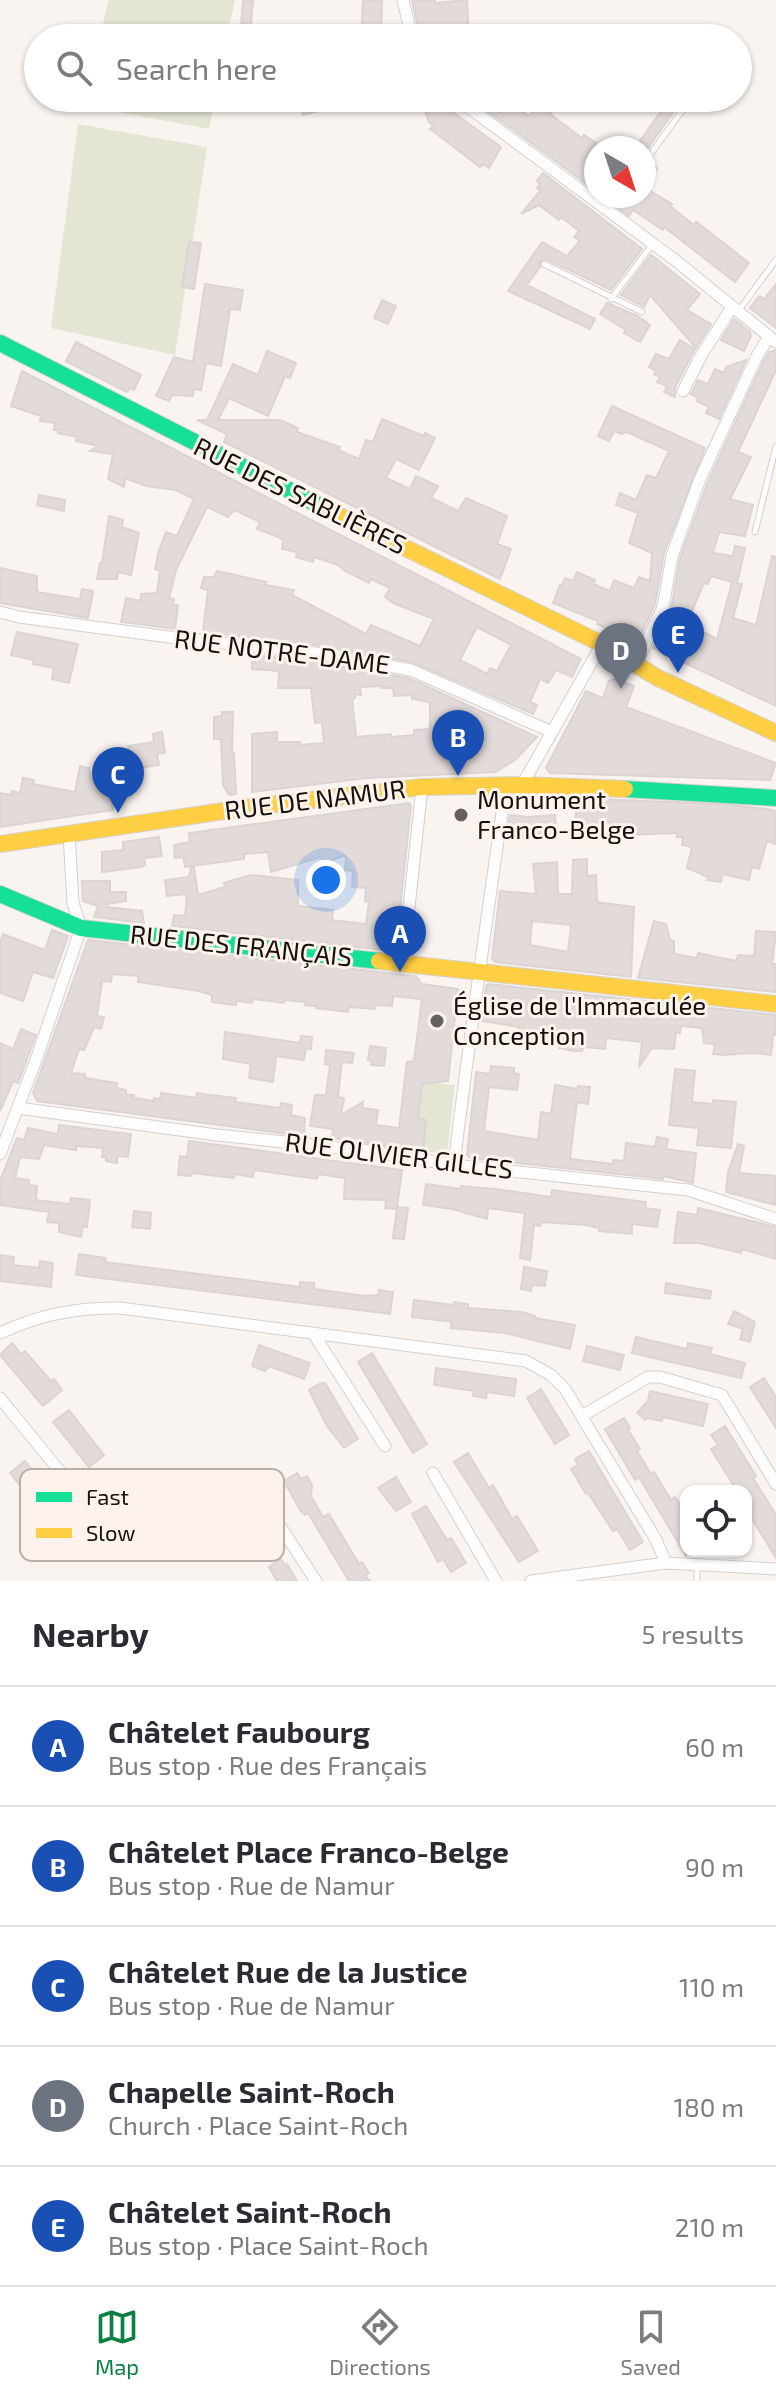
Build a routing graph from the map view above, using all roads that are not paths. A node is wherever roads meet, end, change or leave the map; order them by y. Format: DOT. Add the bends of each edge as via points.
graph roads {
  1 [pos="403,0"];
  2 [pos="409,24"];
  3 [pos="475,112"];
  4 [pos="681,112"];
  5 [pos="656,146"];
  6 [pos="611,208"];
  7 [pos="609,211"];
  8 [pos="653,244"];
  9 [pos="776,260"];
  10 [pos="544,264"];
  11 [pos="611,299"];
  12 [pos="735,309"];
  13 [pos="642,312"];
  14 [pos="773,339"];
  15 [pos="0,343"];
  16 [pos="683,391"];
  17 [pos="776,446"];
  18 [pos="755,532"];
  19 [pos="0,612"];
  20 [pos="602,644"];
  21 [pos="636,664"];
  22 [pos="552,732"];
  23 [pos="776,733"];
  24 [pos="514,785"];
  25 [pos="422,787"];
  26 [pos="776,798"];
  27 [pos="69,834"];
  28 [pos="0,844"];
  29 [pos="0,894"];
  30 [pos="81,928"];
  31 [pos="403,963"];
  32 [pos="478,972"];
  33 [pos="776,1004"];
  34 [pos="18,1108"];
  35 [pos="0,1154"];
  36 [pos="454,1165"];
  37 [pos="776,1219"];
  38 [pos="0,1333"];
  39 [pos="313,1333"];
  40 [pos="0,1398"];
  41 [pos="582,1416"];
  42 [pos="385,1446"];
  43 [pos="58,1469"];
  44 [pos="433,1473"];
  45 [pos="776,1484"];
  46 [pos="284,1532"];
  47 [pos="666,1563"];
  48 [pos="698,1565"];
  49 [pos="776,1569"];
  50 [pos="574,1578"];
  51 [pos="316,1581"];
  52 [pos="496,1581"];
  53 [pos="531,1581"];
  54 [pos="697,1581"];
  1 -- 2 [label="street"];
  3 -- 7 [label="street"];
  4 -- 5 [label="lane"];
  6 -- 7 [label="lane"];
  7 -- 8 [label="street"];
  8 -- 11 [label="lane"];
  8 -- 12 [label="street"];
  9 -- 12 [label="lane"];
  10 -- 11 [label="lane"];
  11 -- 13 [label="lane"];
  12 -- 14 [label="street"];
  12 -- 16 [label="street"];
  14 -- 21 [label="street" via="758,354 700,479 672,556 663,607"];
  15 -- 20 [label="main road, RUE DES SABLIÈRES"];
  17 -- 18 [label="lane"];
  19 -- 22 [label="street, RUE NOTRE-DAME" via="411,670"];
  20 -- 21 [label="main road, RUE DES SABLIÈRES"];
  20 -- 22 [label="street"];
  21 -- 23 [label="main road, RUE DES SABLIÈRES"];
  22 -- 24 [label="street"];
  24 -- 25 [label="main road, RUE DE NAMUR"];
  24 -- 26 [label="main road, RUE DE NAMUR"];
  24 -- 32 [label="street"];
  25 -- 27 [label="main road, RUE DE NAMUR"];
  25 -- 31 [label="street"];
  27 -- 28 [label="main road, RUE DE NAMUR"];
  27 -- 30 [label="street" via="73,903"];
  29 -- 30 [label="main road, RUE DES FRANÇAIS"];
  30 -- 31 [label="main road, RUE DES FRANÇAIS"];
  30 -- 34 [label="street"];
  31 -- 32 [label="main road, RUE DES FRANÇAIS"];
  32 -- 33 [label="main road, RUE DES FRANÇAIS"];
  32 -- 36 [label="street"];
  34 -- 35 [label="street"];
  34 -- 36 [label="street, RUE OLIVIER GILLES"];
  36 -- 37 [label="street, RUE OLIVIER GILLES" via="688,1190"];
  38 -- 39 [label="street" via="46,1316 98,1307"];
  39 -- 41 [label="street" via="526,1361 551,1375"];
  39 -- 42 [label="street"];
  40 -- 43 [label="street"];
  41 -- 45 [label="street" via="648,1377 722,1395"];
  41 -- 47 [label="street"];
  44 -- 52 [label="street"];
  46 -- 51 [label="street"];
  47 -- 48 [label="street"];
  47 -- 50 [label="street"];
  48 -- 49 [label="street"];
  48 -- 54 [label="lane"];
  50 -- 53 [label="street"];
}
